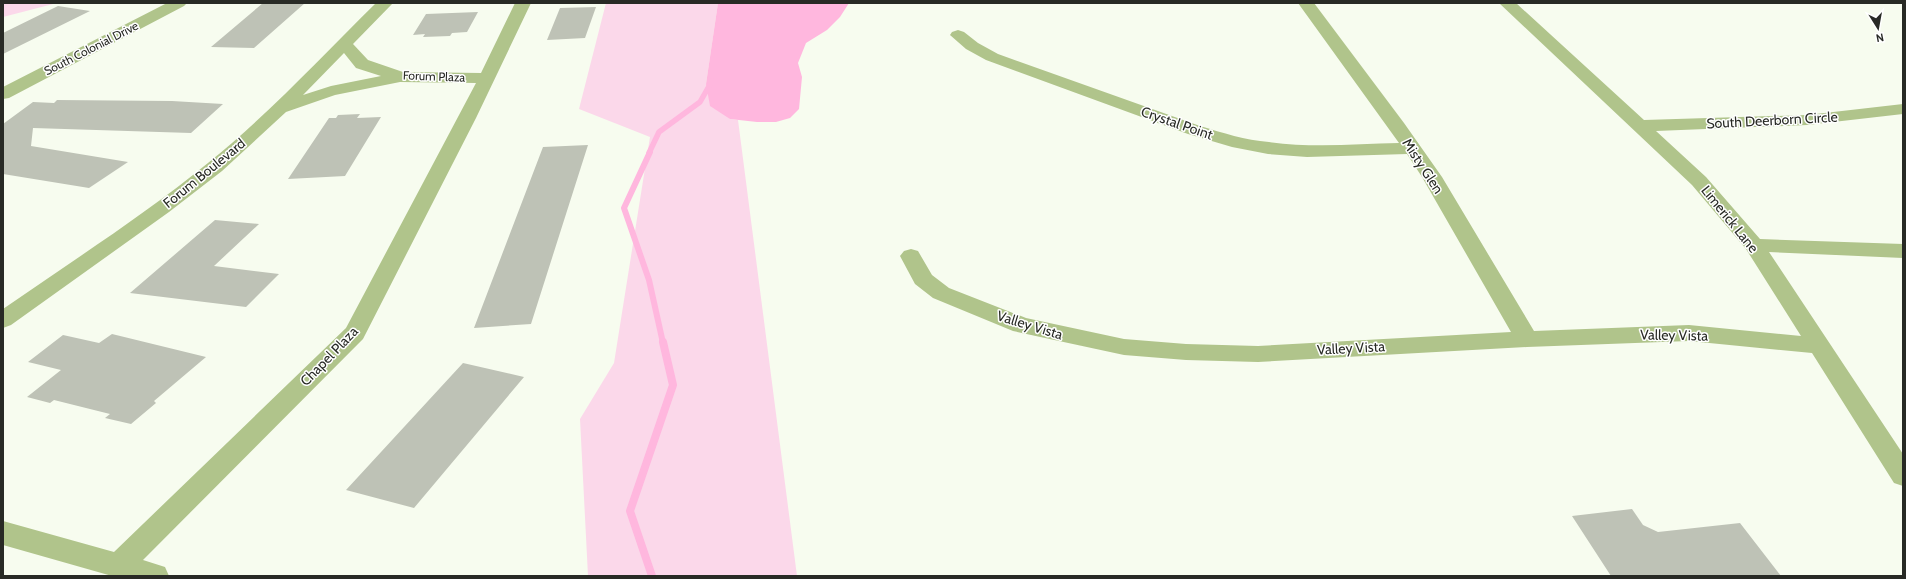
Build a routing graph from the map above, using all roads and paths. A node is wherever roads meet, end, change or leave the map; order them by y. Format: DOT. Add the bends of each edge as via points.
graph roads {
  1 [pos="178,3"];
  2 [pos="385,3"];
  3 [pos="523,3"];
  4 [pos="1306,3"];
  5 [pos="1507,3"];
  6 [pos="958,35"];
  7 [pos="344,44"];
  8 [pos="402,77"];
  9 [pos="486,78"];
  10 [pos="3,94"];
  11 [pos="279,109"];
  12 [pos="1903,109"];
  13 [pos="1641,126"];
  14 [pos="1411,148"];
  15 [pos="1754,244"];
  16 [pos="1903,251"];
  17 [pos="911,256"];
  18 [pos="3,320"];
  19 [pos="1527,339"];
  20 [pos="1818,346"];
  21 [pos="1903,476"];
  22 [pos="3,533"];
  23 [pos="118,566"];
  24 [pos="155,576"];
  1 -- 10 [label="street, South Colonial Drive"];
  2 -- 7 [label="street, Forum Boulevard"];
  3 -- 9 [label="street, Chapel Plaza"];
  4 -- 14 [label="street, Misty Glen"];
  5 -- 13 [label="street, Limerick Lane"];
  6 -- 14 [label="street, Crystal Point" via="992,57 1232,142 1308,151"];
  7 -- 8 [label="street, Forum Plaza" via="362,64"];
  7 -- 11 [label="street, Forum Boulevard"];
  8 -- 9 [label="street, Forum Plaza"];
  8 -- 11 [label="street" via="331,91"];
  9 -- 23 [label="street, Chapel Plaza" via="355,333"];
  11 -- 18 [label="street, Forum Boulevard" via="215,167 162,208"];
  12 -- 13 [label="street, South Deerborn Circle" via="1807,120"];
  13 -- 15 [label="street, Limerick Lane" via="1699,181"];
  14 -- 19 [label="street, Misty Glen" via="1432,177"];
  15 -- 16 [label="street"];
  15 -- 20 [label="street, Limerick Lane"];
  17 -- 19 [label="street, Valley Vista" via="923,279 941,294 1021,324 1124,347 1258,354"];
  19 -- 20 [label="street, Valley Vista" via="1689,333"];
  20 -- 21 [label="street, Limerick Lane"];
  22 -- 23 [label="street"];
  23 -- 24 [label="street"];
}
